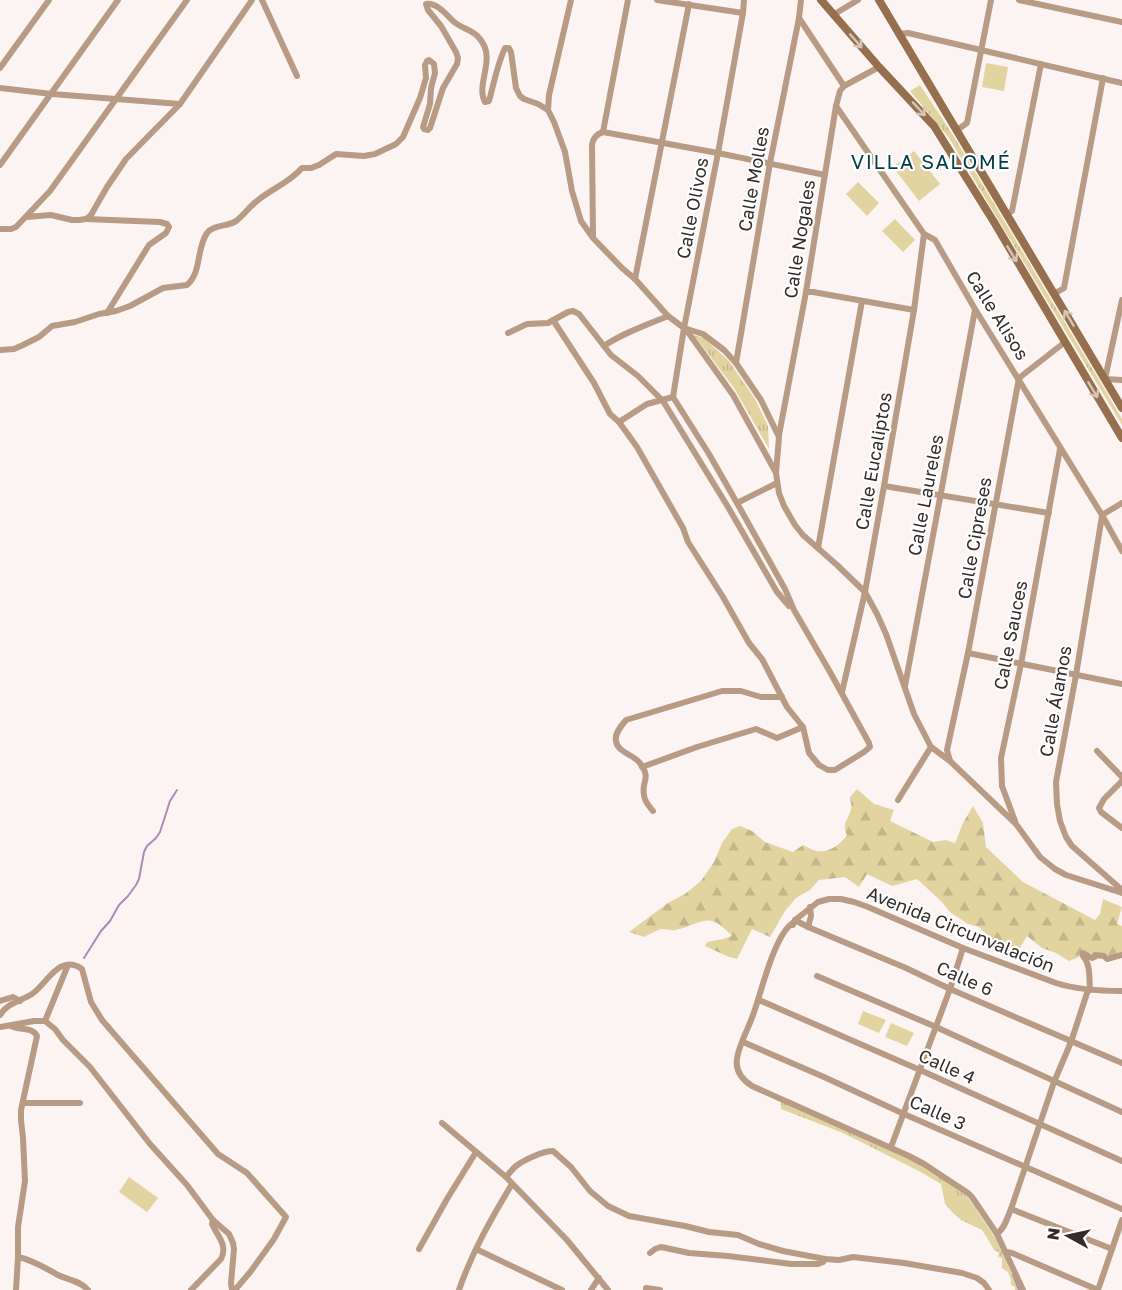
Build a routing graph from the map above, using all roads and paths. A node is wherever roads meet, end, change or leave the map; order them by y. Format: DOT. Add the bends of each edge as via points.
graph roads {
  1 [pos="48,0"];
  2 [pos="118,0"];
  3 [pos="187,0"];
  4 [pos="252,0"];
  5 [pos="262,0"];
  6 [pos="571,0"];
  7 [pos="628,0"];
  8 [pos="657,0"];
  9 [pos="744,0"];
  10 [pos="801,0"];
  11 [pos="821,0"];
  12 [pos="858,0"];
  13 [pos="879,0"];
  14 [pos="991,0"];
  15 [pos="1019,0"];
  16 [pos="687,2"];
  17 [pos="742,13"];
  18 [pos="833,15"];
  19 [pos="799,18"];
  20 [pos="1122,22"];
  21 [pos="899,34"];
  22 [pos="982,50"];
  23 [pos="1041,64"];
  24 [pos="879,66"];
  25 [pos="0,68"];
  26 [pos="297,76"];
  27 [pos="1103,78"];
  28 [pos="1122,83"];
  29 [pos="844,86"];
  30 [pos="0,88"];
  31 [pos="52,94"];
  32 [pos="118,98"];
  33 [pos="180,104"];
  34 [pos="836,106"];
  35 [pos="548,110"];
  36 [pos="957,130"];
  37 [pos="603,132"];
  38 [pos="663,142"];
  39 [pos="718,153"];
  40 [pos="770,163"];
  41 [pos="0,165"];
  42 [pos="825,175"];
  43 [pos="1007,214"];
  44 [pos="26,217"];
  45 [pos="86,219"];
  46 [pos="0,229"];
  47 [pos="924,234"];
  48 [pos="593,238"];
  49 [pos="635,279"];
  50 [pos="806,292"];
  51 [pos="1054,294"];
  52 [pos="1122,300"];
  53 [pos="862,301"];
  54 [pos="975,309"];
  55 [pos="914,310"];
  56 [pos="107,313"];
  57 [pos="668,316"];
  58 [pos="553,320"];
  59 [pos="684,328"];
  60 [pos="508,333"];
  61 [pos="1065,342"];
  62 [pos="604,346"];
  63 [pos="0,350"];
  64 [pos="736,363"];
  65 [pos="1019,378"];
  66 [pos="1105,379"];
  67 [pos="1122,380"];
  68 [pos="674,397"];
  69 [pos="663,401"];
  70 [pos="1122,408"];
  71 [pos="620,422"];
  72 [pos="779,437"];
  73 [pos="1122,438"];
  74 [pos="1060,449"];
  75 [pos="776,473"];
  76 [pos="777,483"];
  77 [pos="884,486"];
  78 [pos="940,495"];
  79 [pos="736,503"];
  80 [pos="1122,503"];
  81 [pos="996,504"];
  82 [pos="1049,513"];
  83 [pos="1102,515"];
  84 [pos="818,548"];
  85 [pos="1122,550"];
  86 [pos="865,592"];
  87 [pos="794,610"];
  88 [pos="968,653"];
  89 [pos="1021,664"];
  90 [pos="1076,675"];
  91 [pos="1122,684"];
  92 [pos="904,686"];
  93 [pos="842,692"];
  94 [pos="782,698"];
  95 [pos="803,727"];
  96 [pos="931,747"];
  97 [pos="1097,751"];
  98 [pos="950,761"];
  99 [pos="642,767"];
  100 [pos="1122,779"];
  101 [pos="898,800"];
  102 [pos="653,811"];
  103 [pos="1016,824"];
  104 [pos="1122,828"];
  105 [pos="1122,891"];
  106 [pos="810,907"];
  107 [pos="794,921"];
  108 [pos="808,927"];
  109 [pos="963,948"];
  110 [pos="1122,956"];
  111 [pos="68,965"];
  112 [pos="817,976"];
  113 [pos="950,989"];
  114 [pos="1089,990"];
  115 [pos="1122,991"];
  116 [pos="759,1000"];
  117 [pos="0,1001"];
  118 [pos="20,1001"];
  119 [pos="0,1015"];
  120 [pos="45,1021"];
  121 [pos="11,1025"];
  122 [pos="936,1026"];
  123 [pos="0,1027"];
  124 [pos="743,1042"];
  125 [pos="1071,1042"];
  126 [pos="1122,1063"];
  127 [pos="920,1070"];
  128 [pos="1054,1082"];
  129 [pos="80,1102"];
  130 [pos="23,1103"];
  131 [pos="1122,1112"];
  132 [pos="904,1113"];
  133 [pos="442,1123"];
  134 [pos="1040,1124"];
  135 [pos="891,1147"];
  136 [pos="476,1152"];
  137 [pos="1122,1161"];
  138 [pos="1026,1166"];
  139 [pos="506,1177"];
  140 [pos="512,1184"];
  141 [pos="1011,1209"];
  142 [pos="1122,1209"];
  143 [pos="213,1220"];
  144 [pos="1122,1220"];
  145 [pos="1120,1232"];
  146 [pos="997,1234"];
  147 [pos="419,1249"];
  148 [pos="1112,1249"];
  149 [pos="476,1250"];
  150 [pos="1006,1252"];
  151 [pos="651,1253"];
  152 [pos="18,1257"];
  153 [pos="825,1259"];
  154 [pos="599,1278"];
  155 [pos="646,1289"];
  156 [pos="16,1290"];
  157 [pos="88,1290"];
  158 [pos="191,1290"];
  159 [pos="233,1290"];
  160 [pos="459,1290"];
  161 [pos="562,1290"];
  162 [pos="591,1290"];
  163 [pos="608,1290"];
  164 [pos="660,1290"];
  165 [pos="989,1290"];
  166 [pos="1023,1290"];
  167 [pos="1098,1290"];
  1 -- 25 [label="street"];
  2 -- 31 [label="street"];
  3 -- 32 [label="street"];
  4 -- 33 [label="street"];
  5 -- 26 [label="street"];
  6 -- 35 [label="street"];
  7 -- 37 [label="street"];
  8 -- 16 [label="street"];
  9 -- 17 [label="street, Calle Olivos"];
  10 -- 19 [label="street, Calle Molles"];
  11 -- 18 [label="main road"];
  12 -- 18 [label="street"];
  13 -- 21 [label="main road"];
  14 -- 22 [label="street"];
  15 -- 20 [label="street"];
  16 -- 17 [label="street"];
  16 -- 38 [label="street"];
  17 -- 39 [label="street, Calle Olivos"];
  18 -- 24 [label="main road, one-way"];
  19 -- 29 [label="street"];
  19 -- 40 [label="street, Calle Molles"];
  21 -- 22 [label="street"];
  21 -- 36 [label="main road"];
  22 -- 23 [label="street"];
  22 -- 36 [label="street" via="967,123"];
  23 -- 27 [label="street"];
  23 -- 43 [label="street" via="1012,211"];
  24 -- 29 [label="street"];
  24 -- 61 [label="main road, one-way" via="934,126"];
  27 -- 28 [label="street"];
  27 -- 51 [label="street" via="1064,288"];
  29 -- 34 [label="street, Calle Nogales"];
  30 -- 31 [label="street"];
  31 -- 32 [label="street"];
  31 -- 41 [label="street"];
  32 -- 33 [label="street"];
  32 -- 44 [label="street" via="50,191"];
  33 -- 45 [label="street" via="126,159"];
  34 -- 42 [label="street, Calle Nogales"];
  34 -- 47 [label="street, Calle Alisos"];
  35 -- 48 [label="street" via="565,152 581,221"];
  35 -- 56 [label="street" via="520,96 507,47 489,101 485,102 485,45 473,32 428,2 427,8 458,58 430,128 426,130 423,126 435,74 434,64 429,60 420,98 396,144 364,156 336,154 319,165 302,168 257,200 236,221 207,233 197,268 186,285 163,288"];
  36 -- 43 [label="main road"];
  37 -- 38 [label="street"];
  37 -- 48 [label="street" via="594,137 592,145"];
  38 -- 39 [label="street"];
  38 -- 49 [label="street"];
  39 -- 40 [label="street"];
  39 -- 59 [label="street, Calle Olivos"];
  40 -- 42 [label="street"];
  40 -- 64 [label="street, Calle Molles"];
  42 -- 50 [label="street, Calle Nogales"];
  43 -- 51 [label="main road"];
  44 -- 45 [label="street"];
  44 -- 46 [label="street" via="11,229"];
  45 -- 56 [label="street" via="160,222 169,227 149,245"];
  47 -- 54 [label="street, Calle Alisos" via="935,240"];
  47 -- 55 [label="street, Calle Eucaliptos"];
  48 -- 49 [label="street"];
  49 -- 57 [label="street"];
  50 -- 53 [label="street"];
  50 -- 72 [label="street, Calle Nogales"];
  66 -- 51 [label="main road, one-way"];
  52 -- 66 [label="street"];
  53 -- 55 [label="street"];
  53 -- 84 [label="street"];
  54 -- 65 [label="street, Calle Alisos"];
  54 -- 78 [label="street, Calle Laureles"];
  55 -- 77 [label="street, Calle Eucaliptos"];
  56 -- 63 [label="street" via="52,326 23,345"];
  57 -- 59 [label="street"];
  57 -- 62 [label="street"];
  58 -- 60 [label="street" via="523,325"];
  58 -- 62 [label="street" via="576,312"];
  58 -- 71 [label="street" via="610,414"];
  59 -- 64 [label="street" via="712,340"];
  59 -- 68 [label="street, Calle Olivos"];
  59 -- 75 [label="street" via="733,395"];
  61 -- 65 [label="street"];
  61 -- 73 [label="main road, one-way"];
  62 -- 69 [label="street"];
  64 -- 72 [label="street" via="761,400"];
  65 -- 74 [label="street, Calle Alisos"];
  65 -- 81 [label="street, Calle Cipreses"];
  66 -- 67 [label="street"];
  66 -- 70 [label="main road"];
  68 -- 69 [label="street"];
  68 -- 79 [label="street"];
  69 -- 71 [label="street" via="647,404"];
  69 -- 87 [label="street" via="777,592"];
  71 -- 94 [label="street"];
  72 -- 75 [label="street, Calle Nogales"];
  74 -- 82 [label="street, Calle Sauces"];
  74 -- 83 [label="street, Calle Alisos"];
  75 -- 76 [label="street"];
  76 -- 79 [label="street"];
  76 -- 84 [label="street" via="795,525"];
  77 -- 78 [label="street"];
  77 -- 86 [label="street, Calle Eucaliptos"];
  78 -- 81 [label="street"];
  78 -- 92 [label="street, Calle Laureles"];
  79 -- 87 [label="street"];
  80 -- 83 [label="street"];
  81 -- 82 [label="street"];
  81 -- 88 [label="street, Calle Cipreses"];
  82 -- 89 [label="street, Calle Sauces"];
  83 -- 85 [label="street, Calle Alisos"];
  83 -- 90 [label="street, Calle Álamos"];
  84 -- 86 [label="street"];
  86 -- 92 [label="street" via="886,634"];
  86 -- 93 [label="street, Calle Eucaliptos"];
  87 -- 93 [label="street"];
  88 -- 89 [label="street"];
  88 -- 98 [label="street, Calle Cipreses" via="947,750"];
  89 -- 90 [label="street"];
  89 -- 103 [label="street, Calle Sauces" via="1001,758 1002,786"];
  90 -- 91 [label="street"];
  90 -- 105 [label="street, Calle Álamos" via="1056,782 1060,821 1072,846"];
  92 -- 96 [label="street"];
  93 -- 95 [label="street" via="870,747 839,768 824,769 809,753"];
  94 -- 95 [label="street"];
  94 -- 99 [label="street" via="722,691 630,718 621,726 616,743"];
  95 -- 99 [label="street" via="777,738 756,729"];
  96 -- 98 [label="street"];
  96 -- 101 [label="street"];
  97 -- 100 [label="street"];
  98 -- 103 [label="street"];
  99 -- 102 [label="street" via="646,777 644,797"];
  100 -- 104 [label="street" via="1099,807"];
  103 -- 105 [label="street" via="1040,857 1055,869"];
  106 -- 107 [label="street, Avenida Circunvalación"];
  106 -- 108 [label="street"];
  106 -- 109 [label="street, Avenida Circunvalación" via="829,899 854,902"];
  107 -- 108 [label="street, Calle 6"];
  107 -- 116 [label="street"];
  108 -- 113 [label="street, Calle 6"];
  109 -- 113 [label="street"];
  109 -- 114 [label="street, Avenida Circunvalación" via="1056,983"];
  110 -- 114 [label="street" via="1092,958 1083,953"];
  111 -- 118 [label="street" via="55,970 37,991"];
  111 -- 120 [label="street"];
  111 -- 159 [label="street" via="82,969 102,1020 196,1131 218,1154 248,1173 286,1217 251,1271"];
  112 -- 122 [label="street"];
  113 -- 122 [label="street"];
  113 -- 125 [label="street, Calle 6"];
  114 -- 115 [label="street, Avenida Circunvalación"];
  114 -- 125 [label="street"];
  116 -- 124 [label="street"];
  116 -- 127 [label="street, Calle 4"];
  117 -- 118 [label="street" via="13,997"];
  118 -- 119 [label="street"];
  120 -- 121 [label="street"];
  120 -- 143 [label="street" via="90,1067"];
  121 -- 123 [label="street"];
  121 -- 130 [label="street" via="31,1030 37,1036"];
  122 -- 127 [label="street"];
  122 -- 128 [label="street"];
  124 -- 132 [label="street, Calle 3"];
  124 -- 135 [label="street" via="736,1060 744,1081"];
  125 -- 126 [label="street, Calle 6"];
  125 -- 128 [label="street"];
  127 -- 132 [label="street"];
  127 -- 134 [label="street, Calle 4"];
  128 -- 131 [label="street"];
  128 -- 134 [label="street"];
  129 -- 130 [label="street"];
  130 -- 152 [label="street" via="25,1181"];
  132 -- 135 [label="street"];
  132 -- 138 [label="street, Calle 3"];
  133 -- 136 [label="street"];
  134 -- 137 [label="street, Calle 4"];
  134 -- 138 [label="street"];
  135 -- 146 [label="street" via="968,1193"];
  136 -- 139 [label="street"];
  136 -- 147 [label="street"];
  138 -- 141 [label="street"];
  138 -- 142 [label="street, Calle 3"];
  139 -- 140 [label="street"];
  139 -- 153 [label="street" via="515,1167 553,1151 590,1191 629,1216 738,1235 783,1251"];
  140 -- 149 [label="street"];
  140 -- 154 [label="street"];
  141 -- 146 [label="street"];
  141 -- 148 [label="street"];
  143 -- 158 [label="street" via="224,1252"];
  143 -- 159 [label="street" via="233,1242"];
  144 -- 145 [label="street"];
  145 -- 148 [label="street"];
  146 -- 150 [label="street"];
  148 -- 167 [label="street"];
  149 -- 160 [label="street"];
  149 -- 161 [label="street"];
  150 -- 166 [label="street"];
  150 -- 167 [label="street"];
  151 -- 153 [label="street" via="661,1247 791,1264 818,1264"];
  152 -- 156 [label="street"];
  152 -- 157 [label="street"];
  153 -- 165 [label="street" via="853,1257 962,1273 977,1278"];
  154 -- 162 [label="street"];
  154 -- 163 [label="street"];
  155 -- 164 [label="street"];
}
